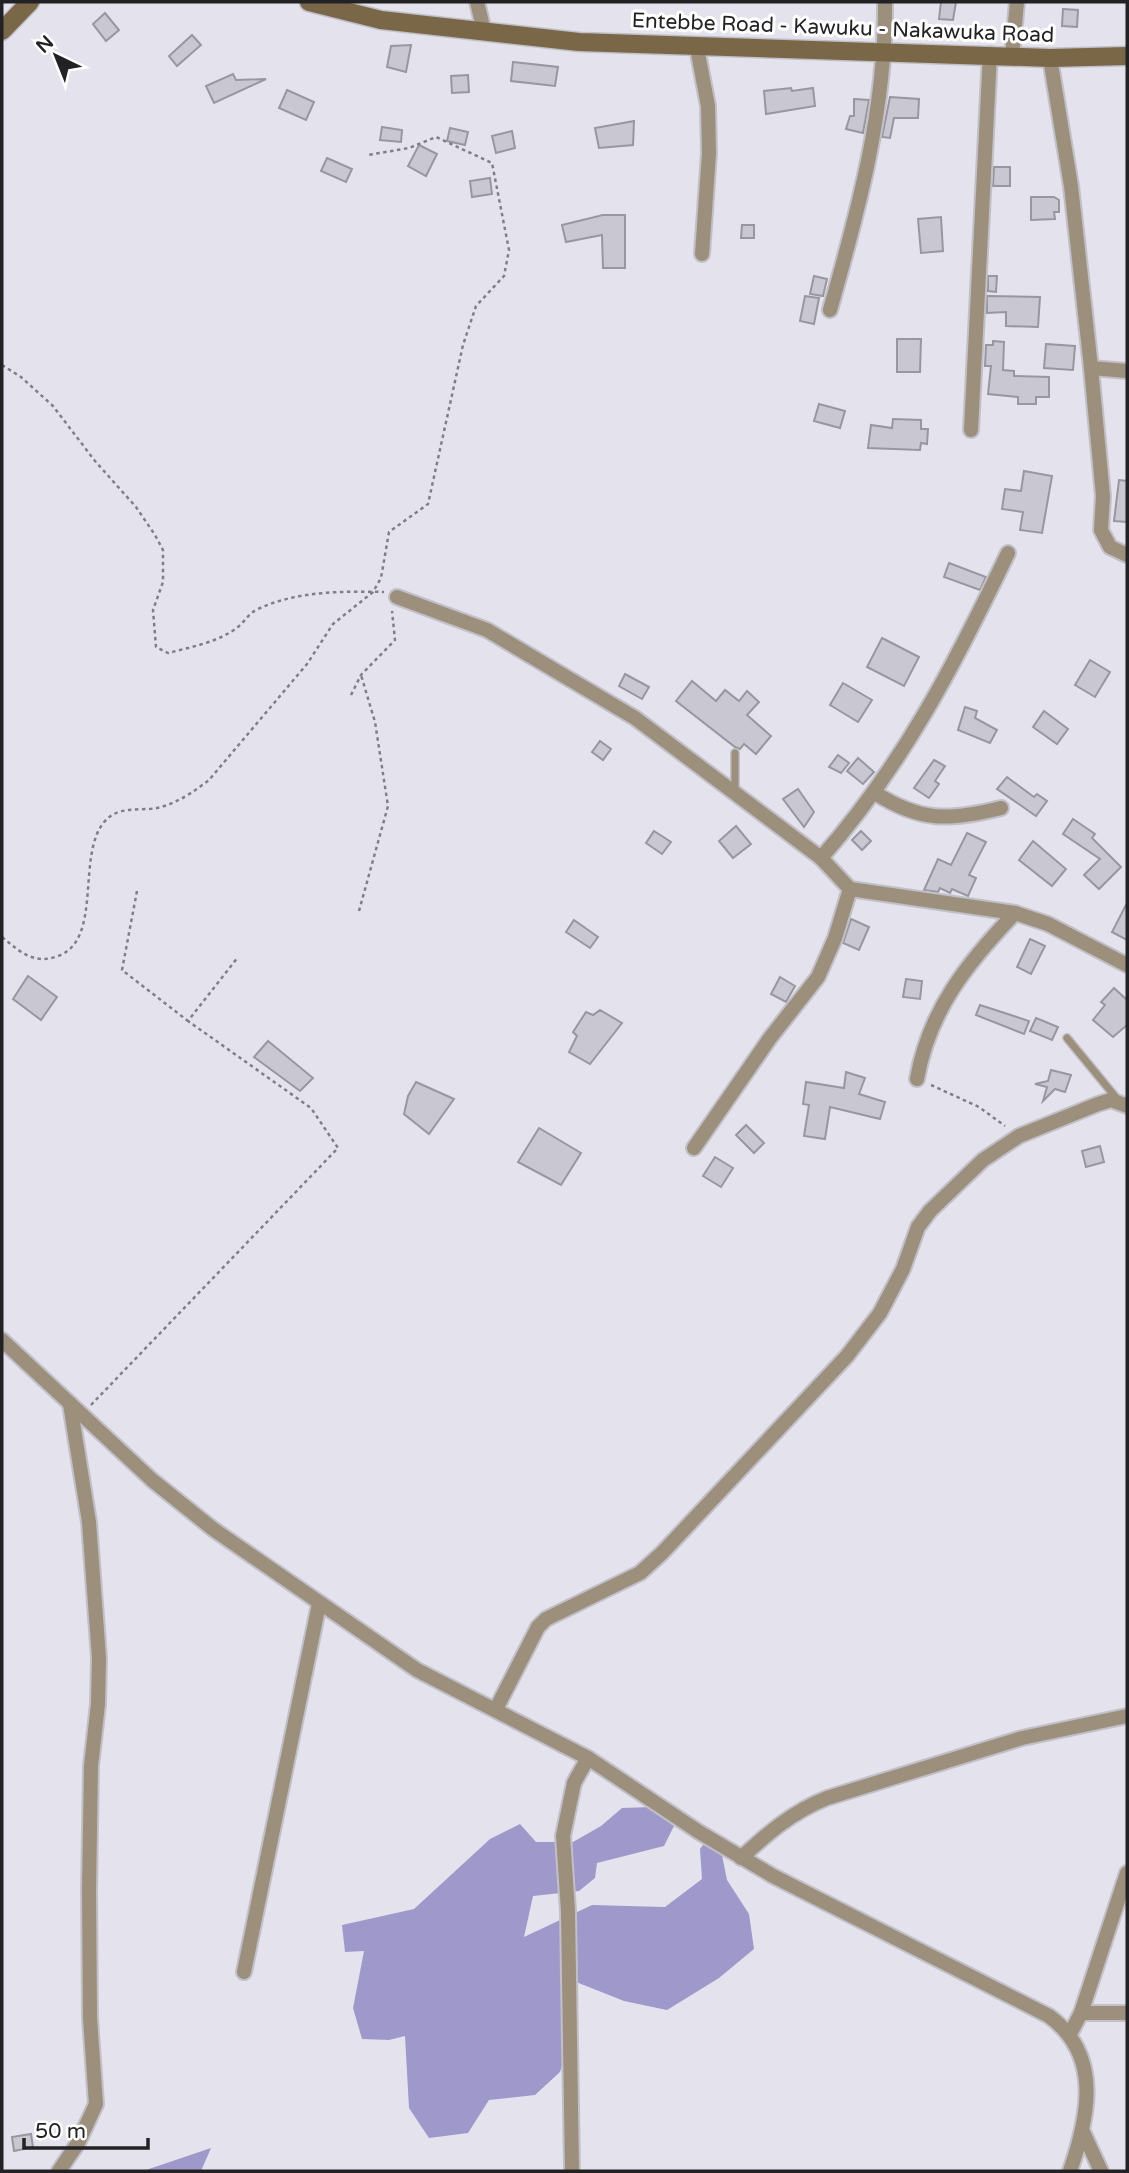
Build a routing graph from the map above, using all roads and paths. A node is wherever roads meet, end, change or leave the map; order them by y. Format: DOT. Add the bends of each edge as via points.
graph roads {
  1 [pos="30,2"];
  2 [pos="309,2"];
  3 [pos="477,2"];
  4 [pos="885,2"];
  5 [pos="1017,2"];
  6 [pos="2,31"];
  7 [pos="484,32"];
  8 [pos="697,48"];
  9 [pos="885,52"];
  10 [pos="990,54"];
  11 [pos="1012,55"];
  12 [pos="1127,56"];
  13 [pos="1051,58"];
  14 [pos="368,155"];
  15 [pos="702,254"];
  16 [pos="830,310"];
  17 [pos="2,365"];
  18 [pos="1091,368"];
  19 [pos="1127,371"];
  20 [pos="971,430"];
  21 [pos="1008,553"];
  22 [pos="1127,555"];
  23 [pos="373,592"];
  24 [pos="397,597"];
  25 [pos="361,675"];
  26 [pos="351,695"];
  27 [pos="735,753"];
  28 [pos="875,793"];
  29 [pos="735,794"];
  30 [pos="1001,808"];
  31 [pos="821,858"];
  32 [pos="850,889"];
  33 [pos="137,891"];
  34 [pos="359,911"];
  35 [pos="1015,913"];
  36 [pos="2,937"];
  37 [pos="238,957"];
  38 [pos="1127,965"];
  39 [pos="188,1021"];
  40 [pos="1067,1038"];
  41 [pos="917,1079"];
  42 [pos="1124,1103"];
  43 [pos="1019,1136"];
  44 [pos="694,1148"];
  45 [pos="2,1340"];
  46 [pos="76,1409"];
  47 [pos="319,1604"];
  48 [pos="496,1709"];
  49 [pos="1127,1716"];
  50 [pos="587,1758"];
  51 [pos="741,1858"];
  52 [pos="1127,1873"];
  53 [pos="244,1972"];
  54 [pos="1081,2013"];
  55 [pos="1127,2013"];
  56 [pos="1070,2034"];
  57 [pos="1082,2130"];
  58 [pos="59,2171"];
  59 [pos="572,2171"];
  60 [pos="1070,2171"];
  61 [pos="1101,2171"];
  1 -- 6 [label="main road"];
  2 -- 7 [label="main road, Entebbe Road - Kawuku - Nakawuka Road" via="381,20"];
  3 -- 7 [label="street"];
  4 -- 9 [label="street"];
  5 -- 11 [label="street"];
  7 -- 8 [label="main road, Entebbe Road - Kawuku - Nakawuka Road"];
  8 -- 9 [label="main road, Entebbe Road - Kawuku - Nakawuka Road"];
  8 -- 15 [label="street" via="708,106"];
  9 -- 10 [label="main road, Entebbe Road - Kawuku - Nakawuka Road"];
  9 -- 16 [label="street" via="858,212"];
  10 -- 11 [label="main road, Entebbe Road - Kawuku - Nakawuka Road"];
  10 -- 20 [label="street"];
  11 -- 13 [label="main road, Entebbe Road - Kawuku - Nakawuka Road"];
  12 -- 13 [label="main road, Entebbe Road - Kawuku - Nakawuka Road"];
  13 -- 18 [label="street"];
  14 -- 23 [label="path" via="410,148 436,137 492,163 509,250 504,276 476,306 463,345 428,505 389,532 381,578"];
  17 -- 23 [label="path" via="53,406 155,535 163,550 163,582 153,610 156,647 168,653 202,644 237,628 254,611 280,599"];
  18 -- 19 [label="street"];
  18 -- 22 [label="street" via="1101,530 1110,547"];
  21 -- 28 [label="street" via="937,696"];
  23 -- 24 [label="path"];
  23 -- 36 [label="path" via="333,624 307,664 209,780 193,793 159,807 126,810 107,819 95,838 81,936 64,954 49,960 29,958"];
  24 -- 25 [label="path" via="390,616 395,640"];
  24 -- 29 [label="street" via="517,646 635,718"];
  25 -- 26 [label="path"];
  25 -- 34 [label="path" via="375,722 388,806"];
  27 -- 29 [label="lane"];
  28 -- 30 [label="street" via="899,808 929,817 953,818"];
  28 -- 31 [label="street"];
  29 -- 31 [label="street"];
  31 -- 32 [label="street"];
  32 -- 35 [label="street"];
  32 -- 44 [label="street" via="818,978"];
  33 -- 39 [label="path" via="122,970"];
  35 -- 38 [label="street" via="1048,924"];
  35 -- 41 [label="street" via="950,989 931,1029"];
  37 -- 39 [label="path"];
  39 -- 46 [label="path" via="311,1108 338,1148"];
  40 -- 42 [label="lane"];
  41 -- 43 [label="path" via="979,1107"];
  42 -- 43 [label="street" via="1098,1104"];
  43 -- 48 [label="street" via="983,1160 930,1211 918,1227 904,1269 880,1313 847,1356 662,1553 640,1573 538,1627"];
  45 -- 46 [label="street"];
  46 -- 47 [label="street" via="152,1480"];
  46 -- 58 [label="street" via="99,1658 89,1890 96,2104"];
  47 -- 48 [label="street" via="417,1670"];
  47 -- 53 [label="street"];
  48 -- 50 [label="street"];
  49 -- 51 [label="street" via="1022,1738 827,1798 797,1811"];
  50 -- 51 [label="street"];
  50 -- 59 [label="street" via="574,1783 563,1836"];
  51 -- 56 [label="street" via="1049,2016"];
  52 -- 54 [label="street"];
  54 -- 55 [label="street"];
  54 -- 56 [label="street"];
  56 -- 57 [label="street" via="1087,2068"];
  57 -- 60 [label="street"];
  57 -- 61 [label="street"];
}
